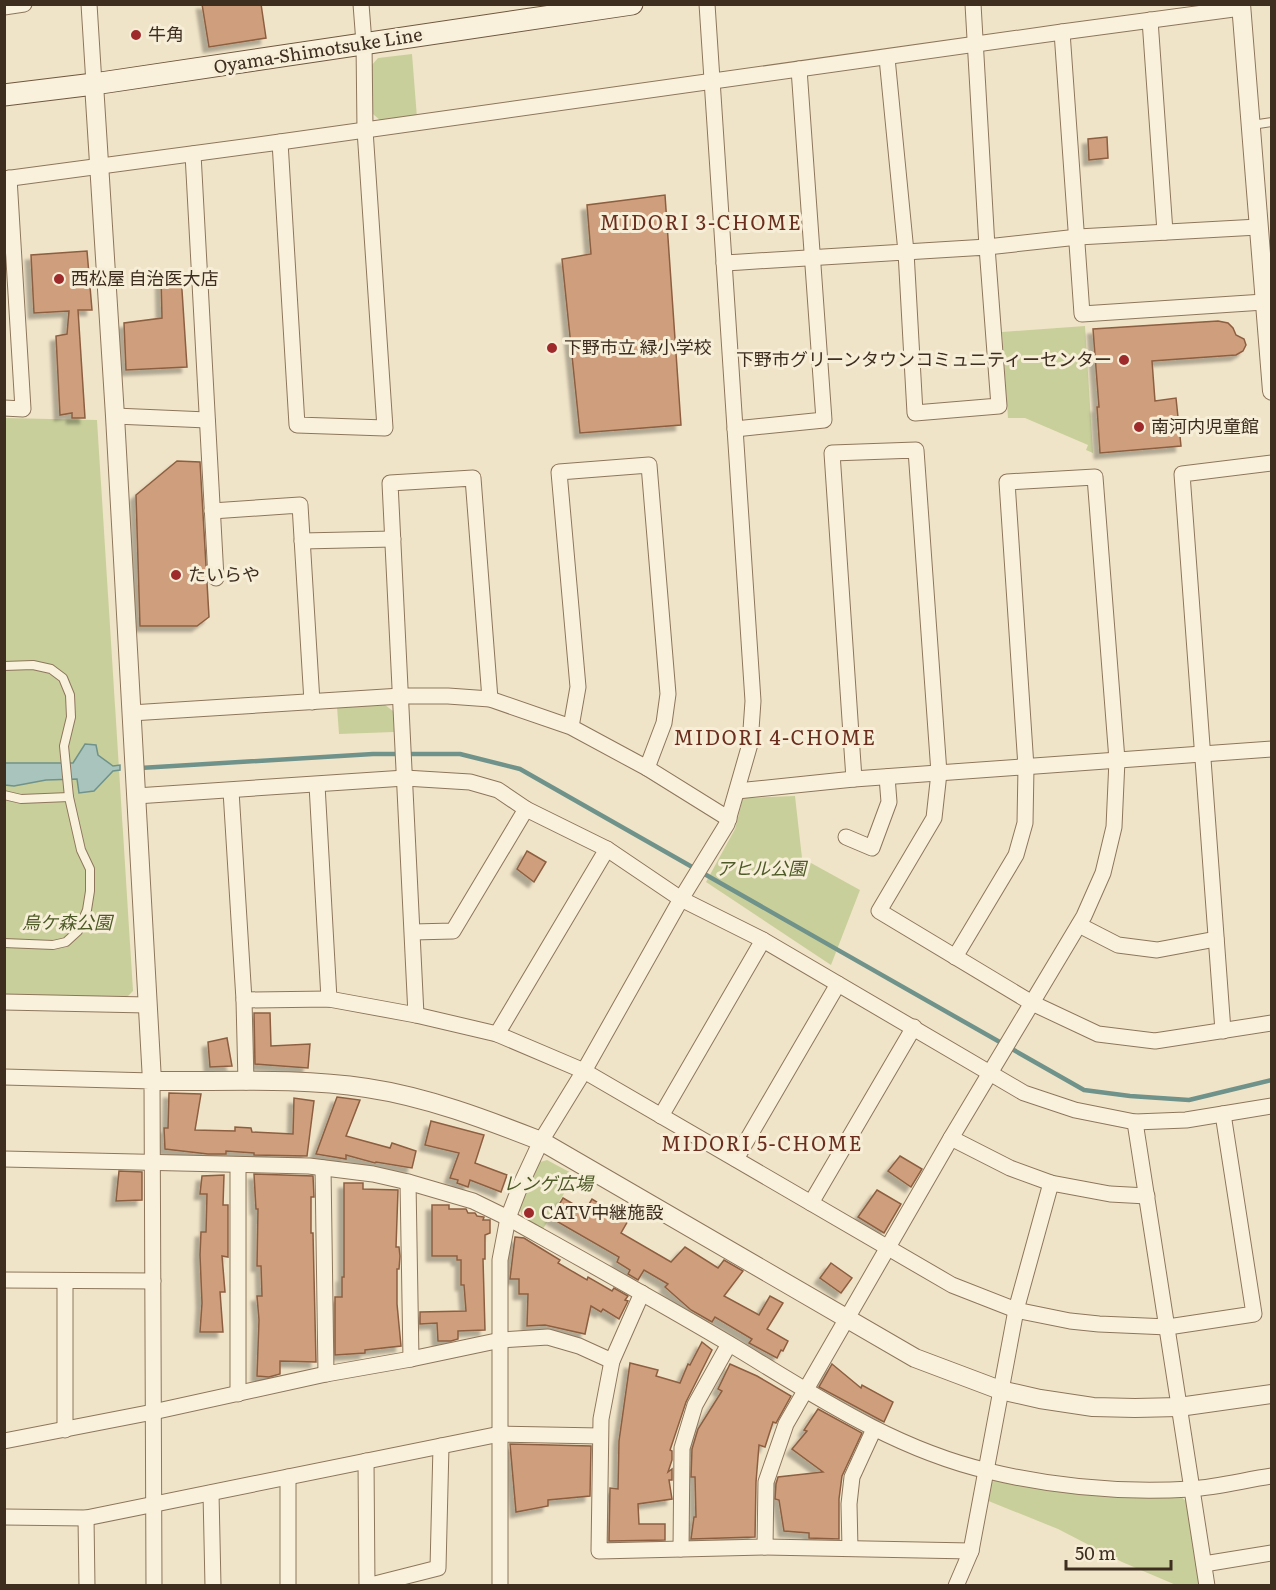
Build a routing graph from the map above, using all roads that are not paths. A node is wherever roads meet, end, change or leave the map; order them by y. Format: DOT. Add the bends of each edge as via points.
graph roads {
  1 [pos="24,4"];
  2 [pos="89,4"];
  3 [pos="361,4"];
  4 [pos="632,4"];
  5 [pos="707,4"];
  6 [pos="973,4"];
  7 [pos="5,6"];
  8 [pos="1241,6"];
  9 [pos="1150,20"];
  10 [pos="1062,32"];
  11 [pos="364,44"];
  12 [pos="975,44"];
  13 [pos="887,58"];
  14 [pos="799,69"];
  15 [pos="713,82"];
  16 [pos="94,84"];
  17 [pos="4,95"];
  18 [pos="1272,122"];
  19 [pos="1250,125"];
  20 [pos="365,130"];
  21 [pos="280,142"];
  22 [pos="193,154"];
  23 [pos="99,167"];
  24 [pos="7,178"];
  25 [pos="1258,227"];
  26 [pos="1165,232"];
  27 [pos="1078,237"];
  28 [pos="987,247"];
  29 [pos="906,252"];
  30 [pos="813,258"];
  31 [pos="1266,260"];
  32 [pos="724,263"];
  33 [pos="1264,302"];
  34 [pos="1272,391"];
  35 [pos="4,408"];
  36 [pos="116,416"];
  37 [pos="207,420"];
  38 [pos="735,429"];
  39 [pos="1272,463"];
  40 [pos="212,511"];
  41 [pos="393,539"];
  42 [pos="302,541"];
  43 [pos="216,579"];
  44 [pos="4,666"];
  45 [pos="400,696"];
  46 [pos="490,699"];
  47 [pos="312,702"];
  48 [pos="131,713"];
  49 [pos="571,727"];
  50 [pos="1272,749"];
  51 [pos="1202,754"];
  52 [pos="1117,760"];
  53 [pos="1026,767"];
  54 [pos="647,768"];
  55 [pos="939,773"];
  56 [pos="887,777"];
  57 [pos="405,778"];
  58 [pos="854,779"];
  59 [pos="317,785"];
  60 [pos="231,791"];
  61 [pos="737,791"];
  62 [pos="4,795"];
  63 [pos="136,796"];
  64 [pos="69,797"];
  65 [pos="526,809"];
  66 [pos="729,819"];
  67 [pos="846,837"];
  68 [pos="607,849"];
  69 [pos="681,899"];
  70 [pos="1079,925"];
  71 [pos="412,932"];
  72 [pos="1216,939"];
  73 [pos="763,940"];
  74 [pos="4,943"];
  75 [pos="955,957"];
  76 [pos="838,984"];
  77 [pos="329,999"];
  78 [pos="244,1000"];
  79 [pos="4,1002"];
  80 [pos="1032,1003"];
  81 [pos="147,1005"];
  82 [pos="417,1015"];
  83 [pos="1272,1023"];
  84 [pos="914,1027"];
  85 [pos="1223,1031"];
  86 [pos="497,1034"];
  87 [pos="584,1071"];
  88 [pos="991,1073"];
  89 [pos="4,1077"];
  90 [pos="152,1081"];
  91 [pos="246,1082"];
  92 [pos="1272,1106"];
  93 [pos="1223,1114"];
  94 [pos="662,1116"];
  95 [pos="1135,1122"];
  96 [pos="951,1138"];
  97 [pos="541,1141"];
  98 [pos="4,1159"];
  99 [pos="736,1159"];
  100 [pos="153,1163"];
  101 [pos="238,1165"];
  102 [pos="323,1168"];
  103 [pos="408,1182"];
  104 [pos="1051,1183"];
  105 [pos="1147,1196"];
  106 [pos="811,1203"];
  107 [pos="508,1218"];
  108 [pos="887,1248"];
  109 [pos="4,1280"];
  110 [pos="65,1281"];
  111 [pos="153,1281"];
  112 [pos="642,1293"];
  113 [pos="1016,1310"];
  114 [pos="846,1318"];
  115 [pos="1168,1327"];
  116 [pos="501,1340"];
  117 [pos="729,1344"];
  118 [pos="411,1359"];
  119 [pos="612,1361"];
  120 [pos="326,1374"];
  121 [pos="805,1389"];
  122 [pos="1000,1390"];
  123 [pos="238,1394"];
  124 [pos="1272,1394"];
  125 [pos="1179,1407"];
  126 [pos="153,1412"];
  127 [pos="65,1430"];
  128 [pos="874,1430"];
  129 [pos="500,1434"];
  130 [pos="600,1436"];
  131 [pos="4,1441"];
  132 [pos="441,1446"];
  133 [pos="366,1461"];
  134 [pos="986,1471"];
  135 [pos="1272,1476"];
  136 [pos="288,1477"];
  137 [pos="1192,1489"];
  138 [pos="211,1493"];
  139 [pos="153,1504"];
  140 [pos="4,1517"];
  141 [pos="86,1518"];
  142 [pos="765,1547"];
  143 [pos="850,1548"];
  144 [pos="681,1549"];
  145 [pos="971,1551"];
  146 [pos="1272,1553"];
  147 [pos="1204,1564"];
  148 [pos="87,1586"];
  149 [pos="154,1586"];
  150 [pos="213,1586"];
  151 [pos="288,1586"];
  152 [pos="500,1586"];
  153 [pos="956,1586"];
  154 [pos="1207,1586"];
  1 -- 7 [label="street"];
  2 -- 16 [label="street"];
  3 -- 11 [label="street"];
  4 -- 11 [label="main road, Oyama-Shimotsuke Line"];
  5 -- 15 [label="street"];
  6 -- 12 [label="street"];
  8 -- 9 [label="street"];
  8 -- 19 [label="street"];
  9 -- 10 [label="street"];
  9 -- 26 [label="street"];
  10 -- 12 [label="street"];
  10 -- 27 [label="street"];
  11 -- 16 [label="main road, Oyama-Shimotsuke Line"];
  11 -- 20 [label="street"];
  12 -- 13 [label="street"];
  12 -- 28 [label="street"];
  13 -- 14 [label="street"];
  13 -- 29 [label="street"];
  14 -- 15 [label="street"];
  14 -- 30 [label="street"];
  15 -- 20 [label="street"];
  15 -- 32 [label="street"];
  16 -- 17 [label="main road, Oyama-Shimotsuke Line"];
  16 -- 23 [label="street"];
  18 -- 19 [label="lane"];
  19 -- 25 [label="street"];
  20 -- 21 [label="street"];
  20 -- 21 [label="street" via="385,428 297,425"];
  21 -- 22 [label="street"];
  22 -- 23 [label="street"];
  22 -- 37 [label="street"];
  23 -- 24 [label="street"];
  23 -- 36 [label="street"];
  24 -- 35 [label="street" via="23,409"];
  25 -- 26 [label="street"];
  25 -- 31 [label="street"];
  26 -- 27 [label="street"];
  27 -- 28 [label="street"];
  27 -- 33 [label="street" via="1082,314"];
  28 -- 29 [label="street"];
  28 -- 29 [label="street" via="999,406 915,413"];
  29 -- 30 [label="street"];
  30 -- 32 [label="street"];
  30 -- 38 [label="street" via="824,420"];
  31 -- 33 [label="street"];
  32 -- 38 [label="street"];
  33 -- 34 [label="street"];
  36 -- 37 [label="street"];
  36 -- 48 [label="street"];
  37 -- 40 [label="street"];
  38 -- 61 [label="street" via="753,701 750,744"];
  39 -- 51 [label="street" via="1182,474"];
  40 -- 42 [label="street" via="300,505"];
  40 -- 43 [label="street"];
  41 -- 42 [label="street"];
  41 -- 45 [label="street"];
  41 -- 46 [label="street" via="390,483 473,478"];
  42 -- 47 [label="street"];
  44 -- 64 [label="lane" via="33,665 51,669 63,678 70,695 71,717 64,746"];
  45 -- 46 [label="street"];
  45 -- 47 [label="street"];
  45 -- 57 [label="street"];
  46 -- 49 [label="street"];
  47 -- 48 [label="street"];
  48 -- 63 [label="street"];
  49 -- 54 [label="street"];
  49 -- 54 [label="street" via="578,687 560,472 649,465 668,694 664,723"];
  50 -- 51 [label="street"];
  51 -- 52 [label="street"];
  51 -- 72 [label="street"];
  52 -- 53 [label="street"];
  52 -- 53 [label="street" via="1095,477 1007,483"];
  52 -- 70 [label="street" via="1114,827 1103,873"];
  53 -- 55 [label="street"];
  53 -- 75 [label="street" via="1025,823 1016,855"];
  54 -- 66 [label="street"];
  55 -- 56 [label="street"];
  55 -- 58 [label="street" via="915,450 832,453"];
  55 -- 75 [label="street" via="933,818 879,911"];
  56 -- 58 [label="street"];
  56 -- 67 [label="street" via="889,802 872,848"];
  57 -- 59 [label="street"];
  57 -- 65 [label="street" via="470,782 498,790"];
  57 -- 71 [label="street"];
  58 -- 61 [label="street"];
  59 -- 60 [label="street"];
  59 -- 77 [label="street"];
  60 -- 63 [label="street"];
  60 -- 78 [label="street"];
  61 -- 66 [label="street"];
  62 -- 64 [label="lane" via="21,799"];
  63 -- 81 [label="street"];
  64 -- 74 [label="lane" via="81,850 90,869 87,910 78,931 66,942 53,945"];
  65 -- 68 [label="street"];
  65 -- 71 [label="street" via="453,931"];
  66 -- 69 [label="street"];
  68 -- 69 [label="street"];
  68 -- 86 [label="street"];
  69 -- 73 [label="street"];
  69 -- 87 [label="street"];
  70 -- 72 [label="street" via="1118,945 1157,950"];
  70 -- 80 [label="street"];
  71 -- 82 [label="street"];
  72 -- 85 [label="street"];
  73 -- 76 [label="street"];
  73 -- 94 [label="street"];
  75 -- 80 [label="street"];
  76 -- 84 [label="street"];
  76 -- 99 [label="street"];
  77 -- 78 [label="street"];
  77 -- 82 [label="street"];
  78 -- 91 [label="street"];
  79 -- 81 [label="street"];
  80 -- 85 [label="street" via="1098,1034 1155,1041"];
  80 -- 88 [label="street"];
  81 -- 90 [label="street"];
  82 -- 86 [label="street"];
  83 -- 85 [label="street"];
  84 -- 88 [label="street"];
  84 -- 106 [label="street"];
  86 -- 87 [label="street"];
  87 -- 94 [label="street"];
  87 -- 97 [label="street"];
  88 -- 95 [label="street" via="1024,1093 1075,1110"];
  88 -- 96 [label="street"];
  89 -- 90 [label="street"];
  90 -- 91 [label="street"];
  90 -- 100 [label="street"];
  91 -- 97 [label="street" via="367,1088 479,1117"];
  92 -- 93 [label="street"];
  93 -- 95 [label="street"];
  93 -- 115 [label="street" via="1254,1314"];
  94 -- 99 [label="street"];
  95 -- 105 [label="street"];
  96 -- 104 [label="street" via="1010,1168"];
  96 -- 108 [label="street"];
  97 -- 107 [label="street"];
  97 -- 114 [label="street"];
  98 -- 100 [label="street"];
  99 -- 106 [label="street"];
  100 -- 101 [label="street"];
  100 -- 111 [label="street"];
  101 -- 102 [label="street"];
  101 -- 123 [label="street"];
  102 -- 103 [label="street"];
  102 -- 120 [label="street"];
  103 -- 107 [label="street"];
  103 -- 118 [label="street"];
  104 -- 105 [label="street"];
  104 -- 113 [label="street"];
  105 -- 115 [label="street"];
  106 -- 108 [label="street"];
  107 -- 112 [label="street"];
  107 -- 116 [label="street" via="500,1260"];
  108 -- 113 [label="street" via="952,1285"];
  108 -- 114 [label="street"];
  109 -- 110 [label="street"];
  110 -- 111 [label="street"];
  110 -- 127 [label="street"];
  111 -- 126 [label="street"];
  112 -- 117 [label="street"];
  112 -- 119 [label="street"];
  113 -- 115 [label="street" via="1070,1321"];
  113 -- 122 [label="street"];
  114 -- 121 [label="street"];
  114 -- 122 [label="street" via="915,1358"];
  115 -- 125 [label="street"];
  116 -- 118 [label="street"];
  116 -- 119 [label="street" via="548,1337"];
  116 -- 129 [label="street"];
  117 -- 121 [label="street"];
  117 -- 144 [label="street" via="696,1405 682,1448"];
  118 -- 120 [label="street"];
  119 -- 130 [label="street"];
  120 -- 123 [label="street"];
  121 -- 128 [label="street"];
  121 -- 142 [label="street" via="786,1424 766,1482"];
  122 -- 125 [label="street" via="1093,1407"];
  122 -- 134 [label="street"];
  123 -- 126 [label="street"];
  124 -- 125 [label="street"];
  125 -- 137 [label="street"];
  126 -- 127 [label="street"];
  126 -- 139 [label="street"];
  127 -- 131 [label="street"];
  128 -- 134 [label="street"];
  128 -- 143 [label="street" via="852,1477"];
  129 -- 130 [label="street"];
  129 -- 132 [label="street"];
  129 -- 152 [label="street"];
  130 -- 144 [label="street" via="599,1551"];
  132 -- 133 [label="street"];
  132 -- 133 [label="street" via="438,1568 367,1586"];
  133 -- 136 [label="street"];
  134 -- 137 [label="street" via="1061,1485"];
  134 -- 145 [label="street"];
  135 -- 137 [label="street"];
  136 -- 138 [label="street"];
  136 -- 151 [label="street"];
  137 -- 147 [label="street"];
  138 -- 139 [label="street"];
  138 -- 150 [label="street"];
  139 -- 141 [label="street"];
  139 -- 149 [label="street"];
  140 -- 141 [label="street"];
  141 -- 148 [label="street"];
  142 -- 143 [label="street"];
  142 -- 144 [label="street"];
  143 -- 145 [label="street"];
  145 -- 153 [label="street"];
  146 -- 147 [label="street"];
  147 -- 154 [label="street"];
}
